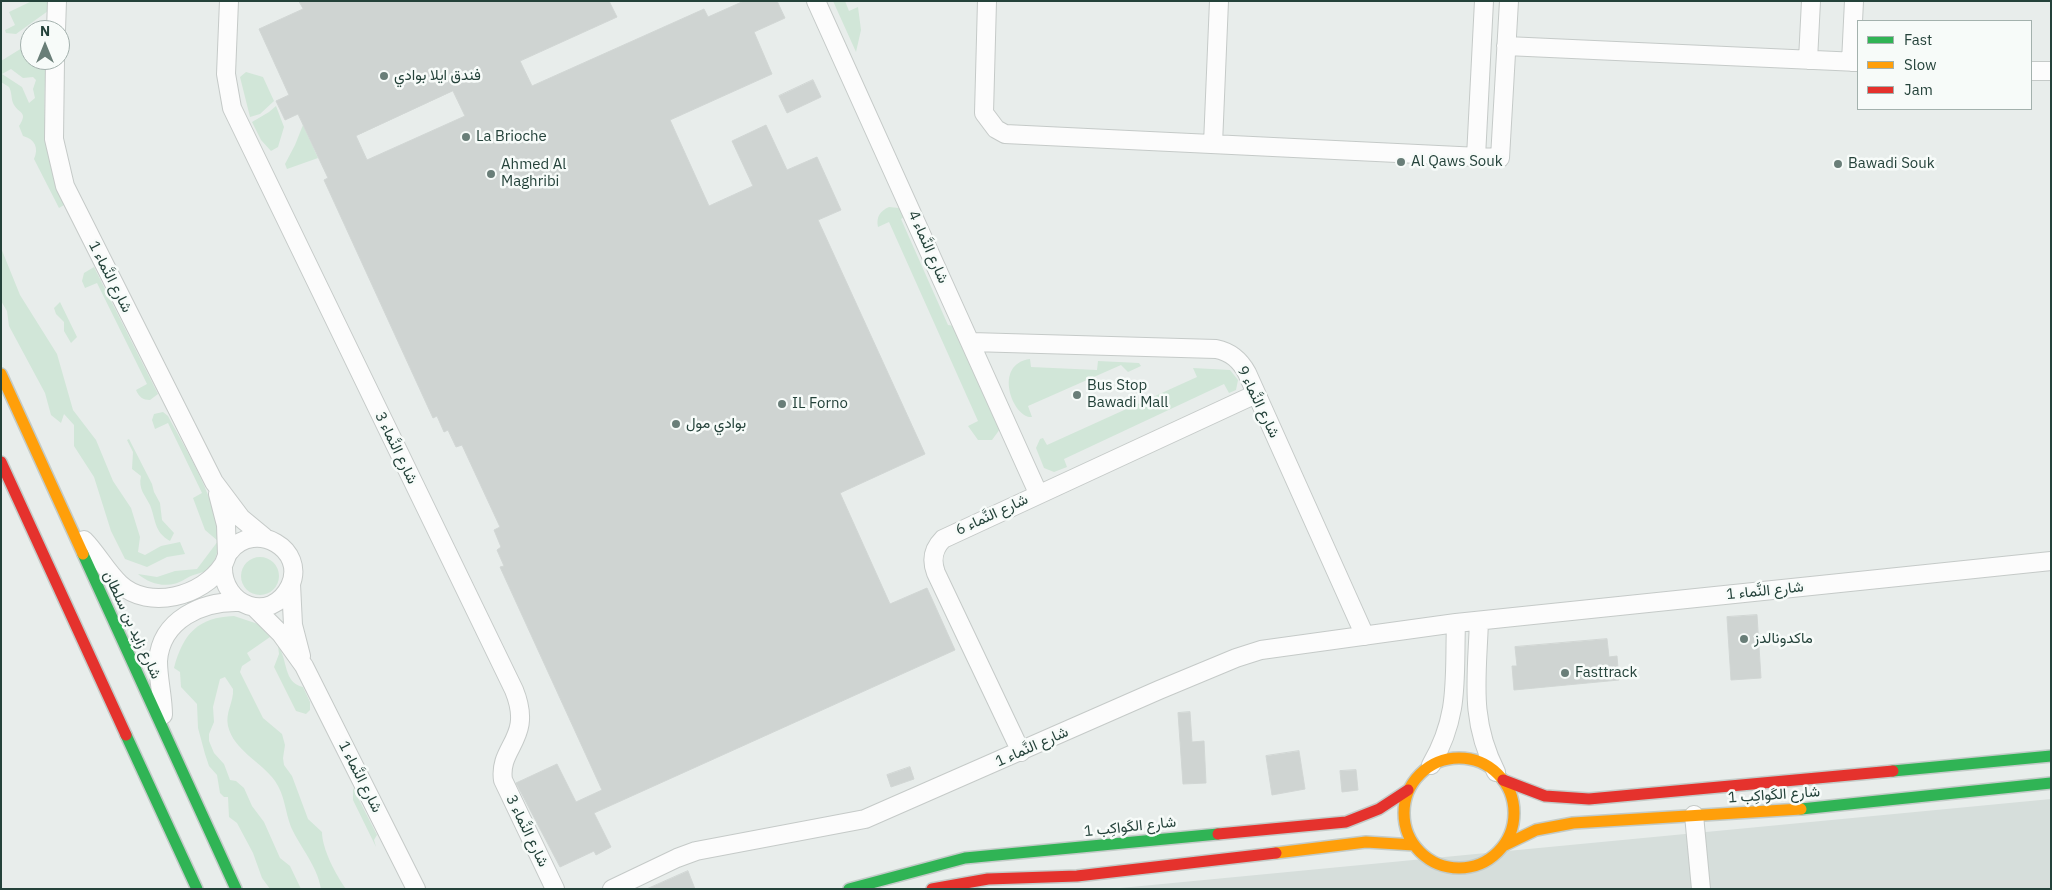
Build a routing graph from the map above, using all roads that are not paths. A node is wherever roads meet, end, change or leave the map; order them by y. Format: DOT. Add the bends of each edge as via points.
graph roads {
  1 [pos="57,1"];
  2 [pos="229,1"];
  3 [pos="816,1"];
  4 [pos="987,1"];
  5 [pos="1219,1"];
  6 [pos="1484,1"];
  7 [pos="1508,1"];
  8 [pos="1811,1"];
  9 [pos="1854,1"];
  10 [pos="56,20"];
  11 [pos="1506,46"];
  12 [pos="1808,60"];
  13 [pos="1854,62"];
  14 [pos="55,70"];
  15 [pos="2032,70"];
  16 [pos="2051,72"];
  17 [pos="1213,144"];
  18 [pos="1476,157"];
  19 [pos="971,342"];
  20 [pos="1,374"];
  21 [pos="1256,394"];
  22 [pos="1,462"];
  23 [pos="214,482"];
  24 [pos="1038,493"];
  25 [pos="70,525"];
  26 [pos="264,537"];
  27 [pos="225,560"];
  28 [pos="2051,561"];
  29 [pos="291,584"];
  30 [pos="246,604"];
  31 [pos="1479,621"];
  32 [pos="1456,623"];
  33 [pos="1365,636"];
  34 [pos="304,666"];
  35 [pos="163,728"];
  36 [pos="1021,752"];
  37 [pos="2051,756"];
  38 [pos="1431,765"];
  39 [pos="1499,776"];
  40 [pos="2051,784"];
  41 [pos="1408,790"];
  42 [pos="1694,815"];
  43 [pos="1414,845"];
  44 [pos="1503,846"];
  45 [pos="1080,882"];
  46 [pos="197,889"];
  47 [pos="236,889"];
  48 [pos="416,889"];
  49 [pos="556,889"];
  50 [pos="612,889"];
  51 [pos="849,889"];
  52 [pos="932,889"];
  53 [pos="1701,889"];
  1 -- 10 [label="street"];
  2 -- 49 [label="street, شارع النَّماء 3" via="226,74 232,108 518,700 520,727 504,765 503,780"];
  3 -- 19 [label="street, شارع النَّماء 4"];
  4 -- 17 [label="street" via="983,104 984,113 996,129 1014,135"];
  5 -- 17 [label="street"];
  6 -- 18 [label="street"];
  7 -- 11 [label="street"];
  8 -- 12 [label="street"];
  9 -- 13 [label="street"];
  11 -- 12 [label="street"];
  11 -- 18 [label="street" via="1500,158"];
  12 -- 13 [label="street"];
  14 -- 23 [label="street, شارع النَّماء 1" via="54,139 65,186"];
  15 -- 16 [label="street"];
  17 -- 18 [label="street"];
  19 -- 21 [label="street, شارع النَّماء 9" via="1216,349 1238,360"];
  19 -- 24 [label="street, شارع النَّماء 4"];
  20 -- 25 [label="main road, شارع زايد بن سلطان"];
  21 -- 24 [label="street, شارع النَّماء 6"];
  21 -- 33 [label="street, شارع النَّماء 9"];
  22 -- 46 [label="main road"];
  23 -- 26 [label="street, شارع النَّماء 1" via="241,518"];
  23 -- 27 [label="street, شارع النَّماء 1" via="226,525"];
  24 -- 36 [label="street, شارع النَّماء 6" via="943,539 935,548 933,561"];
  25 -- 27 [label="street" via="121,584 136,594 153,598 186,593 200,587"];
  25 -- 35 [label="main road, شارع زايد بن سلطان"];
  26 -- 27 [label="street" via="243,540"];
  26 -- 29 [label="street" via="278,544 288,555 292,564"];
  27 -- 30 [label="street" via="225,586"];
  28 -- 31 [label="street, شارع النَّماء 1"];
  29 -- 30 [label="street" via="272,604"];
  29 -- 34 [label="street, شارع النَّماء 1" via="293,626"];
  30 -- 34 [label="street, شارع النَّماء 1" via="281,634"];
  30 -- 35 [label="street" via="220,601 186,614 172,628 158,659"];
  31 -- 32 [label="street, شارع النَّماء 1"];
  31 -- 39 [label="street" via="1478,726 1482,742"];
  32 -- 33 [label="street, شارع النَّماء 1"];
  32 -- 38 [label="street" via="1454,707 1445,737"];
  33 -- 36 [label="street, شارع النَّماء 1" via="1274,648 1242,656"];
  34 -- 48 [label="street, شارع النَّماء 1"];
  35 -- 47 [label="main road, شارع زايد بن سلطان"];
  36 -- 50 [label="street, شارع النَّماء 1" via="865,820 696,851"];
  37 -- 39 [label="main road, شارع الكَواكِب 1" via="1590,799 1535,795"];
  38 -- 39 [label="main road" via="1447,759 1465,758 1481,763"];
  38 -- 41 [label="main road"];
  39 -- 44 [label="main road" via="1512,798 1514,818"];
  40 -- 42 [label="main road, شارع الكَواكِب 1" via="1812,808"];
  41 -- 43 [label="main road" via="1405,828"];
  41 -- 51 [label="main road, شارع الكَواكِب 1" via="1379,809 1346,822 965,858"];
  42 -- 44 [label="main road, شارع الكَواكِب 1" via="1554,825"];
  42 -- 53 [label="street"];
  43 -- 44 [label="main road" via="1429,859 1458,868 1487,860"];
  43 -- 45 [label="main road" via="1366,842"];
  45 -- 52 [label="main road" via="988,879"];
}
